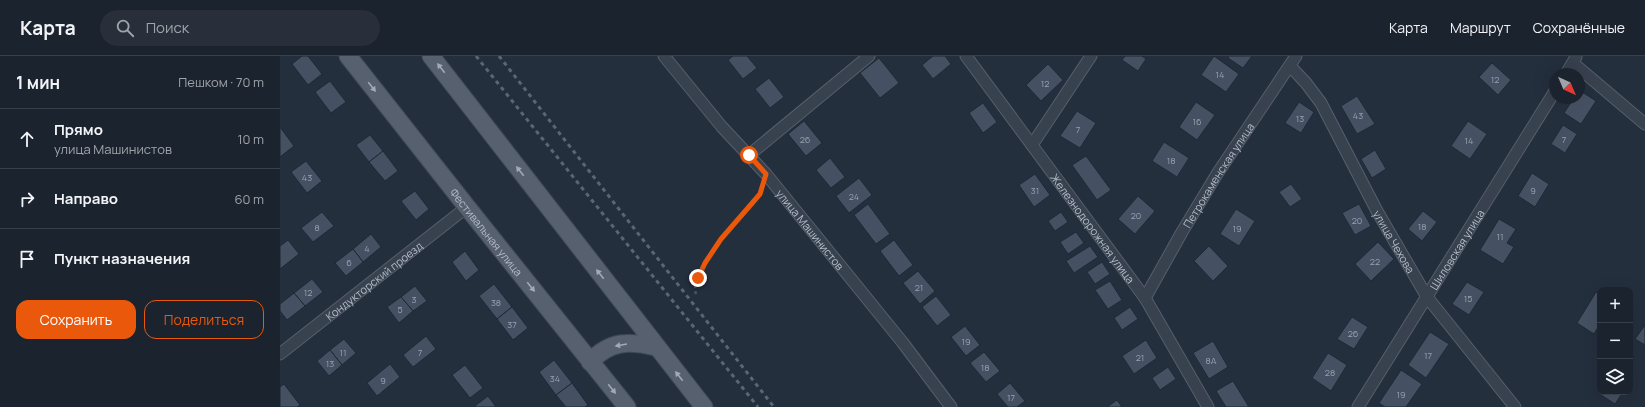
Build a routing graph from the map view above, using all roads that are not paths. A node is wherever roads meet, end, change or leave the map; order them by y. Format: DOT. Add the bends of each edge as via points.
graph roads {
  1 [pos="348,56"];
  2 [pos="431,56"];
  3 [pos="664,56"];
  4 [pos="869,56"];
  5 [pos="966,56"];
  6 [pos="1091,56"];
  7 [pos="1296,56"];
  8 [pos="1575,59"];
  9 [pos="1290,66"];
  10 [pos="1570,68"];
  11 [pos="1549,101"];
  12 [pos="1645,124"];
  13 [pos="1032,145"];
  14 [pos="749,155"];
  15 [pos="467,207"];
  16 [pos="1426,297"];
  17 [pos="1145,298"];
  18 [pos="656,347"];
  19 [pos="280,354"];
  20 [pos="590,362"];
  21 [pos="627,407"];
  22 [pos="704,407"];
  23 [pos="951,407"];
  24 [pos="1208,407"];
  25 [pos="1358,407"];
  26 [pos="1515,407"];
  1 -- 15 [label="main road, Фестивальная улица, one-way"];
  18 -- 2 [label="main road, one-way"];
  3 -- 14 [label="street, улица Машинистов" via="722,127"];
  4 -- 14 [label="street"];
  5 -- 13 [label="street, Железнодорожная улица"];
  6 -- 13 [label="street"];
  7 -- 9 [label="street, Петрокаменская улица"];
  8 -- 10 [label="street"];
  8 -- 12 [label="street"];
  9 -- 16 [label="street, улица Чехова" via="1321,103 1377,211"];
  9 -- 17 [label="street, Петрокаменская улица" via="1217,174"];
  11 -- 16 [label="street, Шиловская улица"];
  13 -- 17 [label="street, Железнодорожная улица"];
  14 -- 23 [label="street, улица Машинистов" via="904,343"];
  15 -- 19 [label="street, Кондукторский проезд"];
  15 -- 20 [label="main road, Фестивальная улица, one-way"];
  16 -- 25 [label="street, Шиловская улица"];
  16 -- 26 [label="street, улица Чехова"];
  17 -- 24 [label="street, Железнодорожная улица"];
  18 -- 20 [label="main road, one-way" via="622,343 606,348"];
  22 -- 18 [label="main road, one-way"];
  20 -- 21 [label="main road, Фестивальная улица, one-way"];
}
